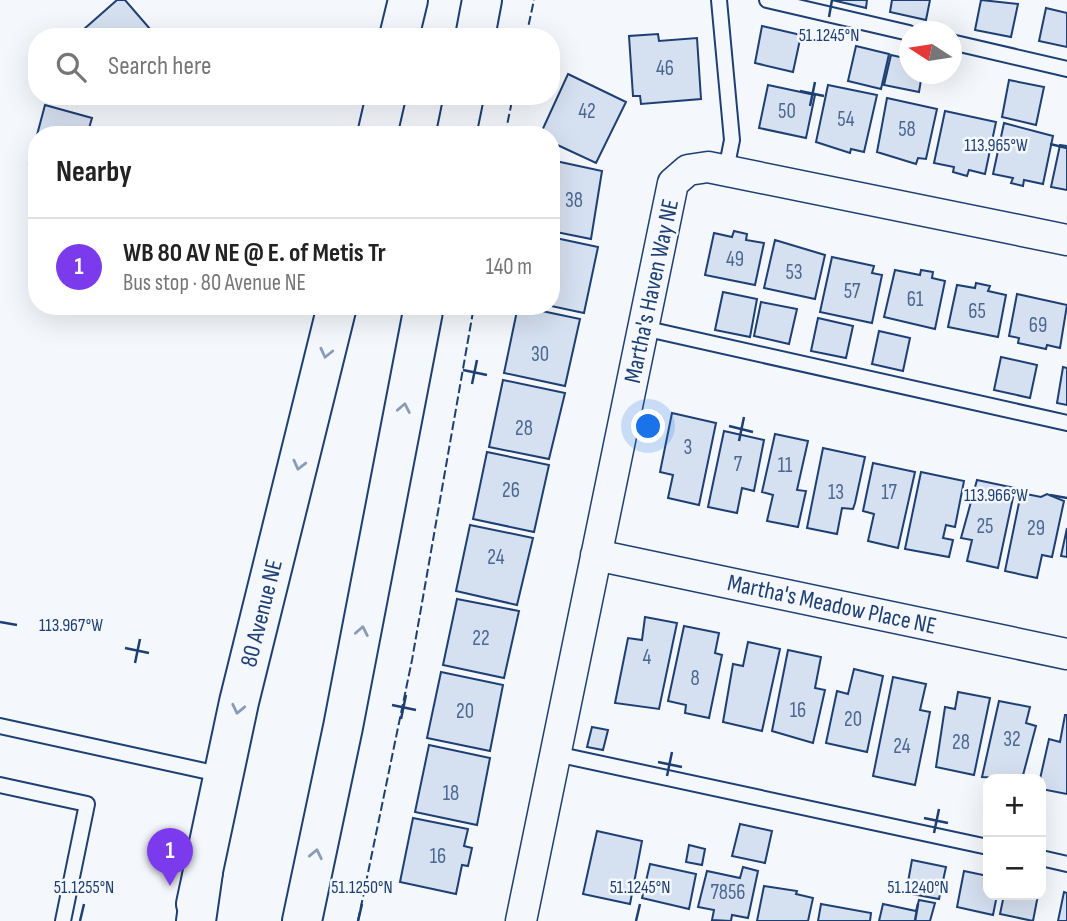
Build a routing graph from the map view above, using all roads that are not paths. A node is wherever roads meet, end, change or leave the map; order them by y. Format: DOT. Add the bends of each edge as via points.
graph roads {
  1 [pos="408,0"];
  2 [pos="719,0"];
  3 [pos="767,0"];
  4 [pos="401,28"];
  5 [pos="899,31"];
  6 [pos="962,45"];
  7 [pos="1067,69"];
  8 [pos="384,105"];
  9 [pos="462,105"];
  10 [pos="379,126"];
  11 [pos="458,126"];
  12 [pos="726,170"];
  13 [pos="1067,240"];
  14 [pos="335,315"];
  15 [pos="422,315"];
  16 [pos="643,328"];
  17 [pos="1067,423"];
  18 [pos="596,555"];
  19 [pos="1067,654"];
  20 [pos="0,726"];
  21 [pos="556,754"];
  22 [pos="225,775"];
  23 [pos="0,785"];
  24 [pos="983,846"];
  25 [pos="1046,859"];
  26 [pos="1067,864"];
  27 [pos="63,921"];
  28 [pos="194,921"];
  29 [pos="302,921"];
  30 [pos="521,921"];
  1 -- 4 [label="main road"];
  2 -- 12 [label="lane" via="732,139"];
  3 -- 5 [label="lane"];
  6 -- 7 [label="lane"];
  8 -- 10 [label="main road"];
  9 -- 11 [label="main road"];
  12 -- 13 [label="street, Martha's Haven Way NE"];
  12 -- 16 [label="street, Martha's Haven Way NE" via="688,170 673,183"];
  14 -- 22 [label="main road, 80 Avenue NE, one-way"];
  29 -- 15 [label="main road, one-way"];
  16 -- 17 [label="lane"];
  16 -- 18 [label="street, Martha's Haven Way NE"];
  18 -- 19 [label="street, Martha's Meadow Place NE"];
  18 -- 21 [label="street, Martha's Haven Way NE"];
  20 -- 22 [label="lane"];
  21 -- 24 [label="lane"];
  21 -- 30 [label="street, Martha's Haven Way NE"];
  22 -- 28 [label="main road, 80 Avenue NE"];
  23 -- 27 [label="lane" via="87,804"];
  25 -- 26 [label="lane"];
}
